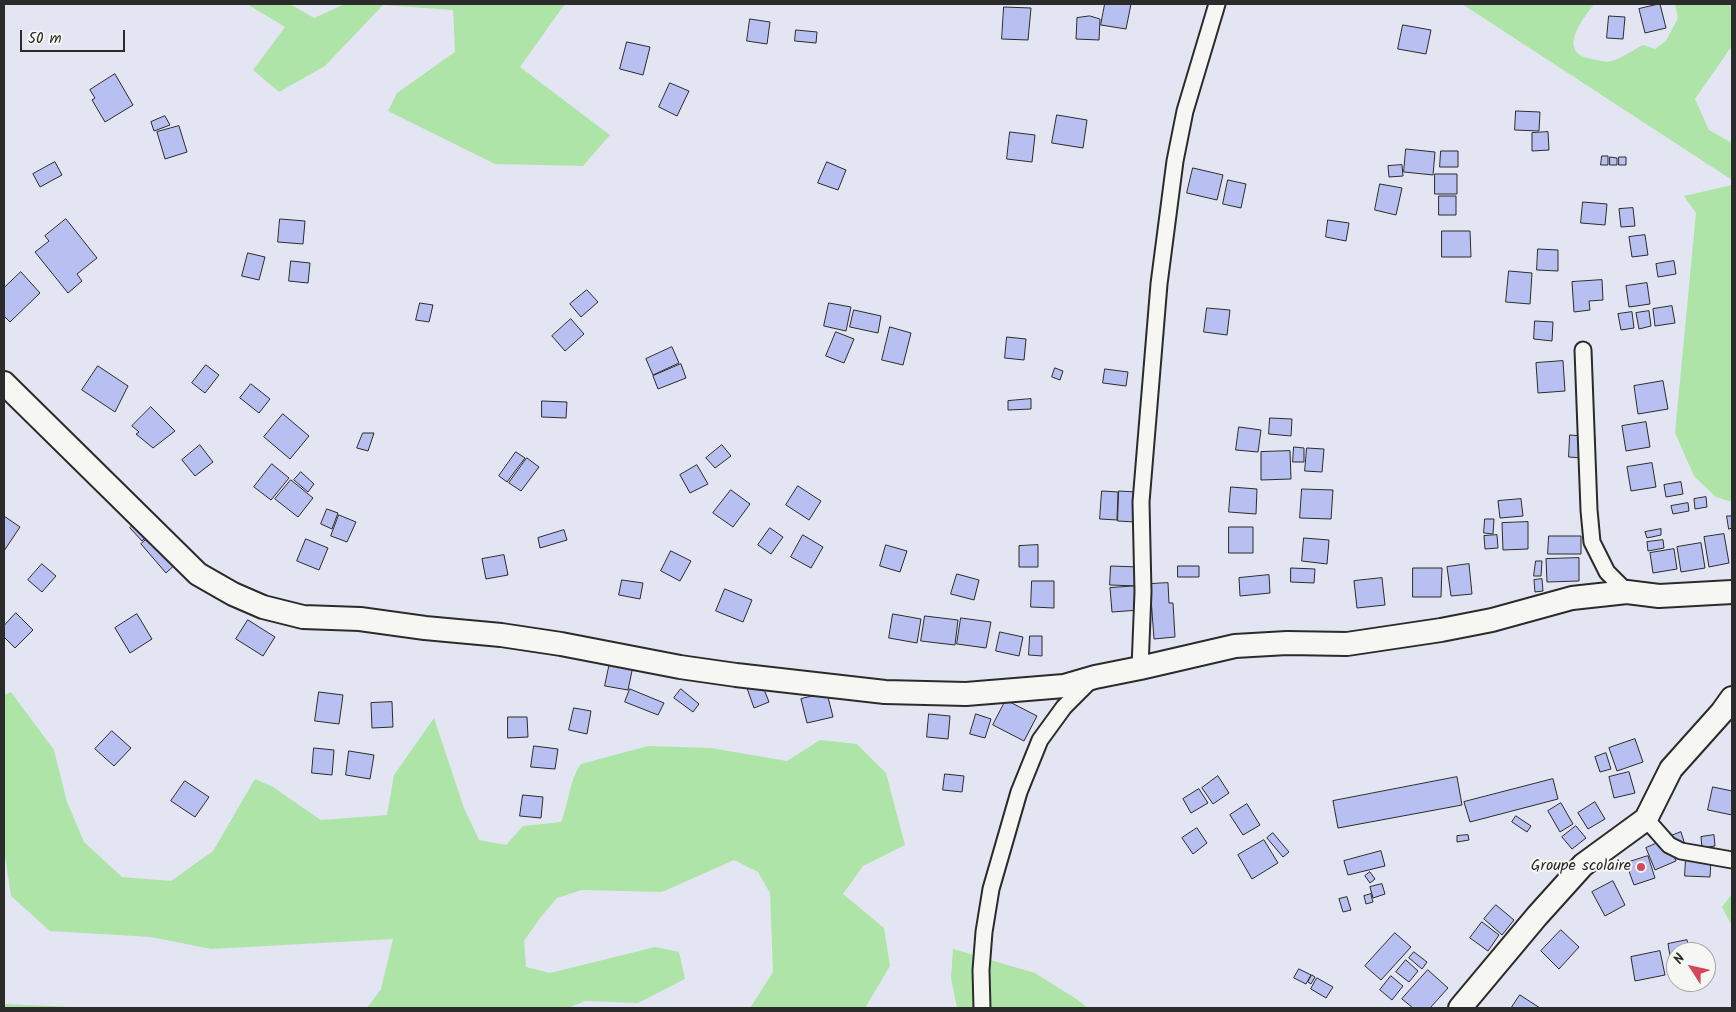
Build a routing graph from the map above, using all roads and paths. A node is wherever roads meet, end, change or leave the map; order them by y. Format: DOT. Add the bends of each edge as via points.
graph roads {
  1 [pos="1217,4"];
  2 [pos="1583,350"];
  3 [pos="4,383"];
  4 [pos="1627,592"];
  5 [pos="1732,592"];
  6 [pos="1140,668"];
  7 [pos="1095,676"];
  8 [pos="1732,698"];
  9 [pos="1646,820"];
  10 [pos="1732,860"];
  11 [pos="982,1008"];
  12 [pos="1460,1008"];
  1 -- 6 [label="street" via="1183,120 1159,284 1141,502 1143,592"];
  2 -- 4 [label="street" via="1592,542 1607,572"];
  3 -- 7 [label="street" via="198,574 263,607 303,617 360,619 501,635 680,667 885,692 966,694 1064,686"];
  4 -- 5 [label="street" via="1659,596"];
  4 -- 6 [label="street" via="1572,598 1441,630 1347,644 1235,646"];
  6 -- 7 [label="street"];
  7 -- 11 [label="street" via="1064,707 1040,740 1019,792 991,889 985,924"];
  8 -- 9 [label="street" via="1671,769"];
  9 -- 10 [label="street" via="1669,845 1681,851"];
  9 -- 12 [label="street" via="1583,865"];
}
